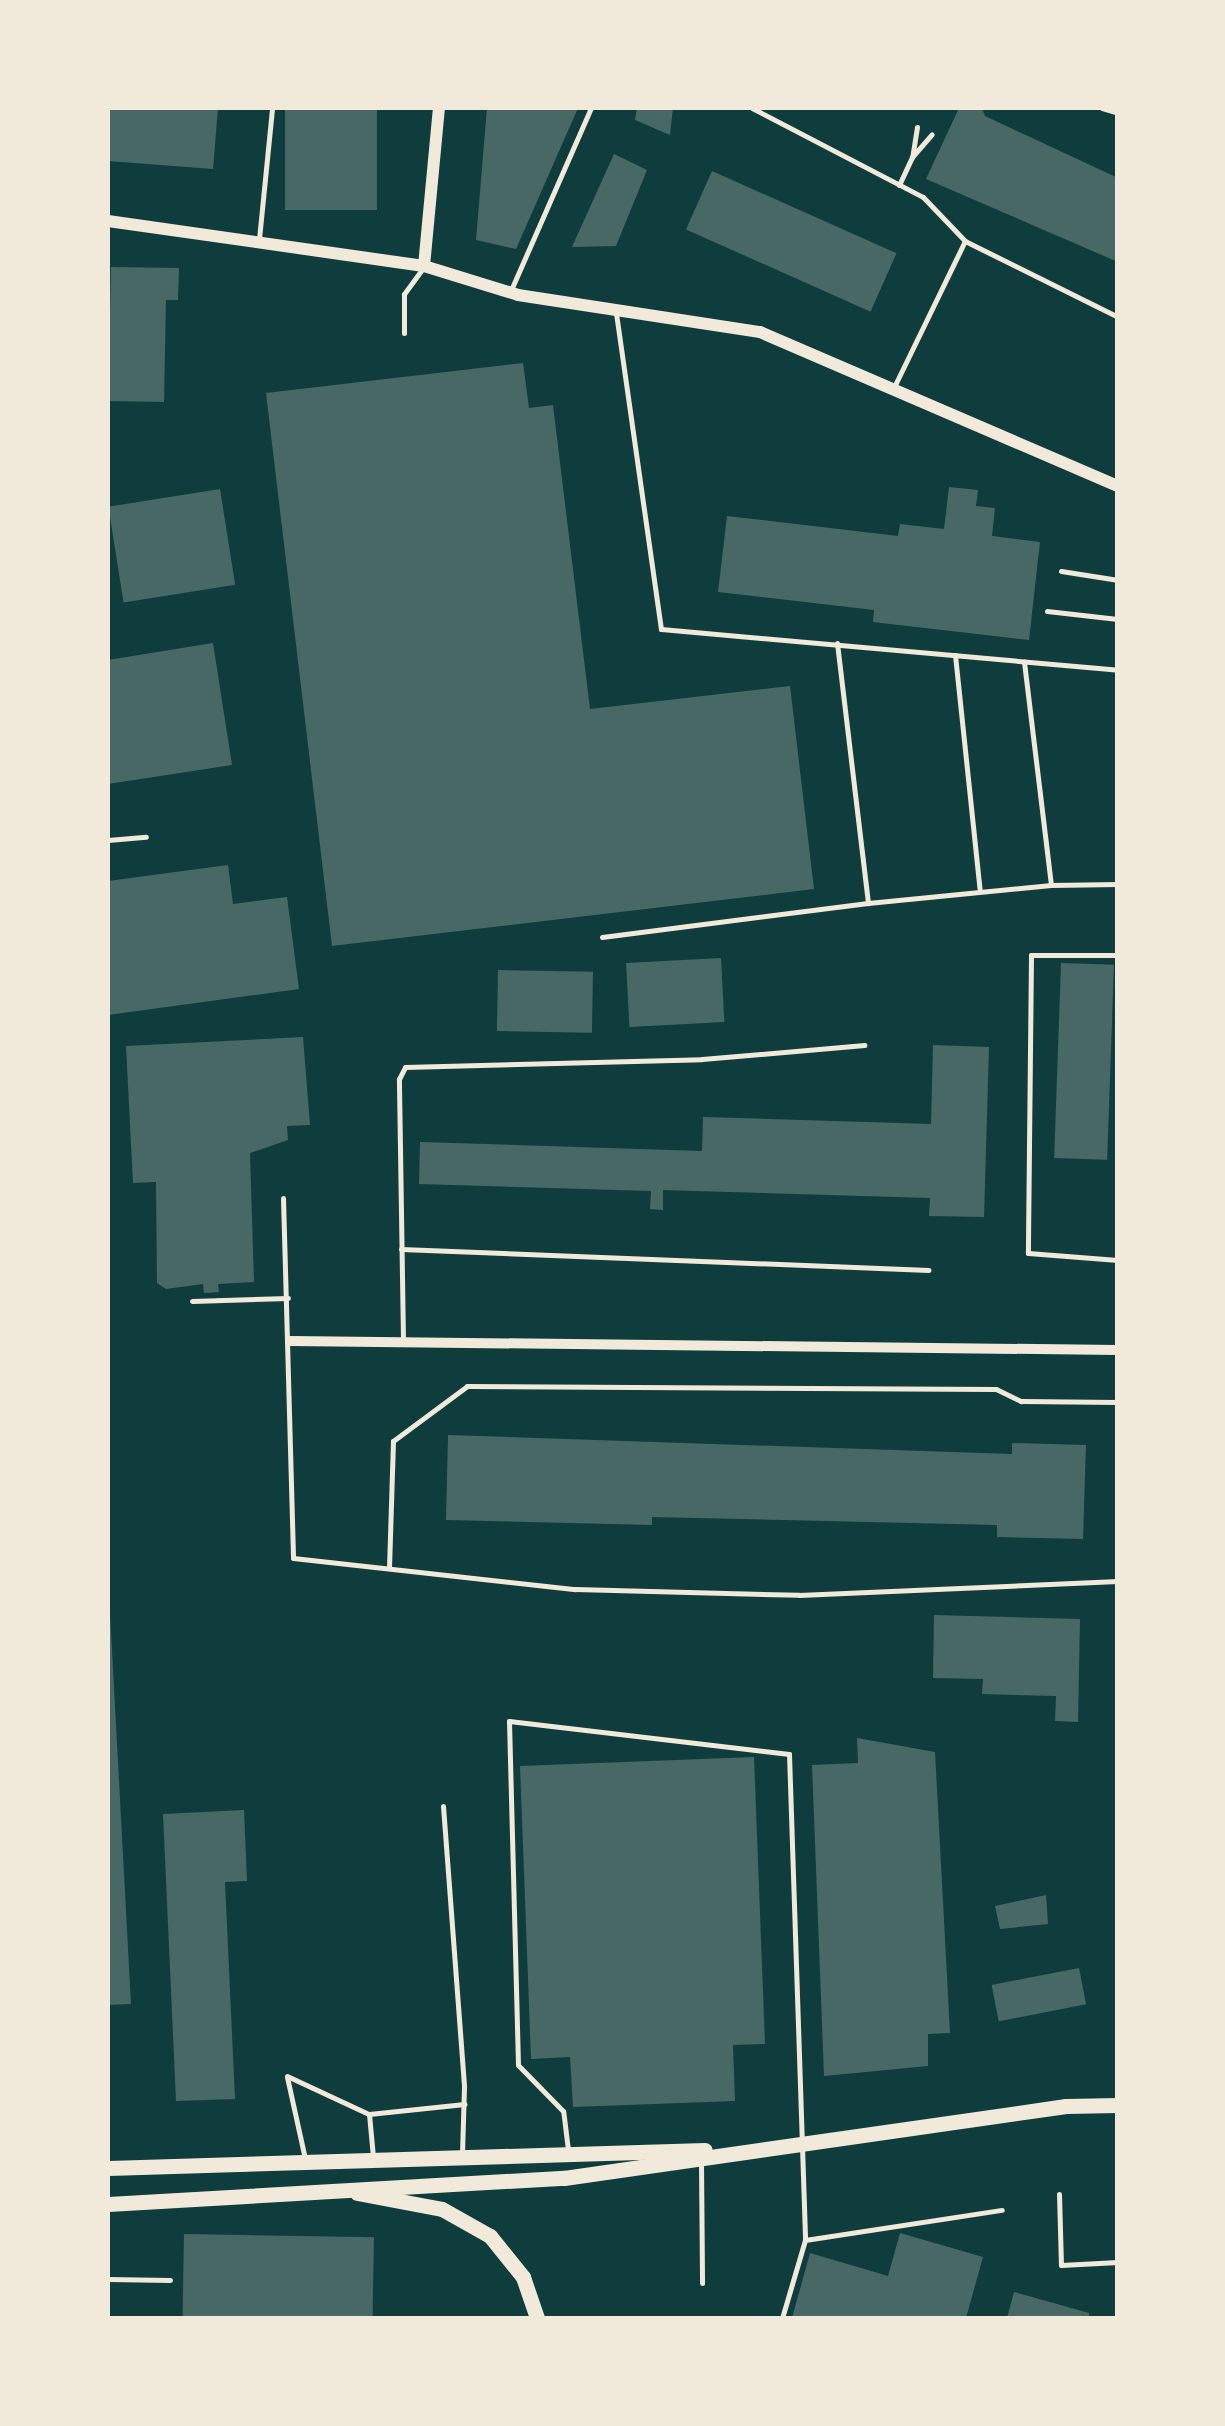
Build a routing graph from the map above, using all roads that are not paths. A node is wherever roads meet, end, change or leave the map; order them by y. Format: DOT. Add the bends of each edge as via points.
graph roads {
  1 [pos="272,108"];
  2 [pos="440,108"];
  3 [pos="591,108"];
  4 [pos="752,108"];
  5 [pos="1102,108"];
  6 [pos="1118,113"];
  7 [pos="917,127"];
  8 [pos="932,134"];
  9 [pos="912,157"];
  10 [pos="898,185"];
  11 [pos="108,220"];
  12 [pos="259,241"];
  13 [pos="965,241"];
  14 [pos="424,266"];
  15 [pos="510,293"];
  16 [pos="616,310"];
  17 [pos="1118,317"];
  18 [pos="404,333"];
  19 [pos="894,387"];
  20 [pos="1118,486"];
  21 [pos="1061,571"];
  22 [pos="1118,580"];
  23 [pos="1047,611"];
  24 [pos="1118,619"];
  25 [pos="836,643"];
  26 [pos="955,655"];
  27 [pos="1024,662"];
  28 [pos="1118,670"];
  29 [pos="146,837"];
  30 [pos="108,840"];
  31 [pos="1118,884"];
  32 [pos="1051,885"];
  33 [pos="980,892"];
  34 [pos="868,903"];
  35 [pos="602,937"];
  36 [pos="1118,955"];
  37 [pos="864,1045"];
  38 [pos="284,1198"];
  39 [pos="402,1249"];
  40 [pos="1118,1260"];
  41 [pos="929,1270"];
  42 [pos="288,1298"];
  43 [pos="192,1301"];
  44 [pos="290,1341"];
  45 [pos="403,1343"];
  46 [pos="1118,1350"];
  47 [pos="1118,1402"];
  48 [pos="389,1568"];
  49 [pos="1118,1582"];
  50 [pos="443,1806"];
  51 [pos="464,2104"];
  52 [pos="1118,2105"];
  53 [pos="369,2114"];
  54 [pos="803,2146"];
  55 [pos="784,2148"];
  56 [pos="568,2154"];
  57 [pos="462,2157"];
  58 [pos="701,2159"];
  59 [pos="373,2160"];
  60 [pos="306,2162"];
  61 [pos="108,2168"];
  62 [pos="344,2190"];
  63 [pos="1059,2194"];
  64 [pos="108,2204"];
  65 [pos="1002,2210"];
  66 [pos="806,2240"];
  67 [pos="1118,2262"];
  68 [pos="108,2280"];
  69 [pos="170,2280"];
  70 [pos="702,2284"];
  71 [pos="537,2318"];
  72 [pos="782,2318"];
  1 -- 12 [label="lane"];
  2 -- 14 [label="street"];
  3 -- 15 [label="lane"];
  4 -- 10 [label="lane"];
  5 -- 6 [label="lane"];
  7 -- 9 [label="lane"];
  8 -- 9 [label="lane"];
  9 -- 10 [label="lane"];
  10 -- 13 [label="lane" via="923,197"];
  11 -- 12 [label="street"];
  12 -- 14 [label="street"];
  13 -- 17 [label="lane"];
  13 -- 19 [label="lane"];
  14 -- 15 [label="street"];
  14 -- 18 [label="lane" via="404,294"];
  15 -- 16 [label="street"];
  16 -- 19 [label="street" via="760,332"];
  16 -- 25 [label="lane" via="662,629"];
  19 -- 20 [label="street"];
  21 -- 22 [label="lane"];
  23 -- 24 [label="lane"];
  25 -- 26 [label="lane"];
  25 -- 34 [label="lane"];
  26 -- 27 [label="lane"];
  26 -- 33 [label="lane"];
  27 -- 28 [label="lane"];
  27 -- 32 [label="lane"];
  29 -- 30 [label="lane"];
  31 -- 32 [label="lane"];
  32 -- 33 [label="lane"];
  33 -- 34 [label="lane"];
  34 -- 35 [label="lane"];
  36 -- 40 [label="lane" via="1031,955 1028,1253"];
  37 -- 39 [label="lane" via="702,1059 405,1067 399,1079"];
  38 -- 42 [label="lane"];
  39 -- 41 [label="lane"];
  39 -- 45 [label="lane"];
  42 -- 43 [label="lane"];
  42 -- 44 [label="lane"];
  44 -- 45 [label="street"];
  44 -- 48 [label="lane" via="293,1558"];
  45 -- 46 [label="street"];
  47 -- 48 [label="lane" via="1020,1401 996,1389 467,1386 393,1441"];
  48 -- 49 [label="lane" via="575,1589 799,1594 998,1588 1082,1578"];
  50 -- 51 [label="lane"];
  51 -- 53 [label="lane"];
  51 -- 57 [label="lane"];
  52 -- 54 [label="main road" via="1066,2106"];
  53 -- 59 [label="lane"];
  53 -- 60 [label="lane" via="287,2076"];
  54 -- 55 [label="main road"];
  54 -- 56 [label="lane" via="789,1754 509,1722 518,2065 563,2110"];
  54 -- 66 [label="lane"];
  55 -- 56 [label="main road"];
  55 -- 58 [label="main road"];
  56 -- 57 [label="main road"];
  57 -- 59 [label="main road"];
  58 -- 62 [label="main road" via="564,2178"];
  58 -- 70 [label="lane"];
  59 -- 60 [label="main road"];
  60 -- 61 [label="main road"];
  62 -- 64 [label="main road"];
  62 -- 71 [label="main road" via="468,2221 509,2255"];
  63 -- 67 [label="lane" via="1061,2266"];
  65 -- 66 [label="lane"];
  66 -- 72 [label="lane"];
  68 -- 69 [label="lane"];
}
